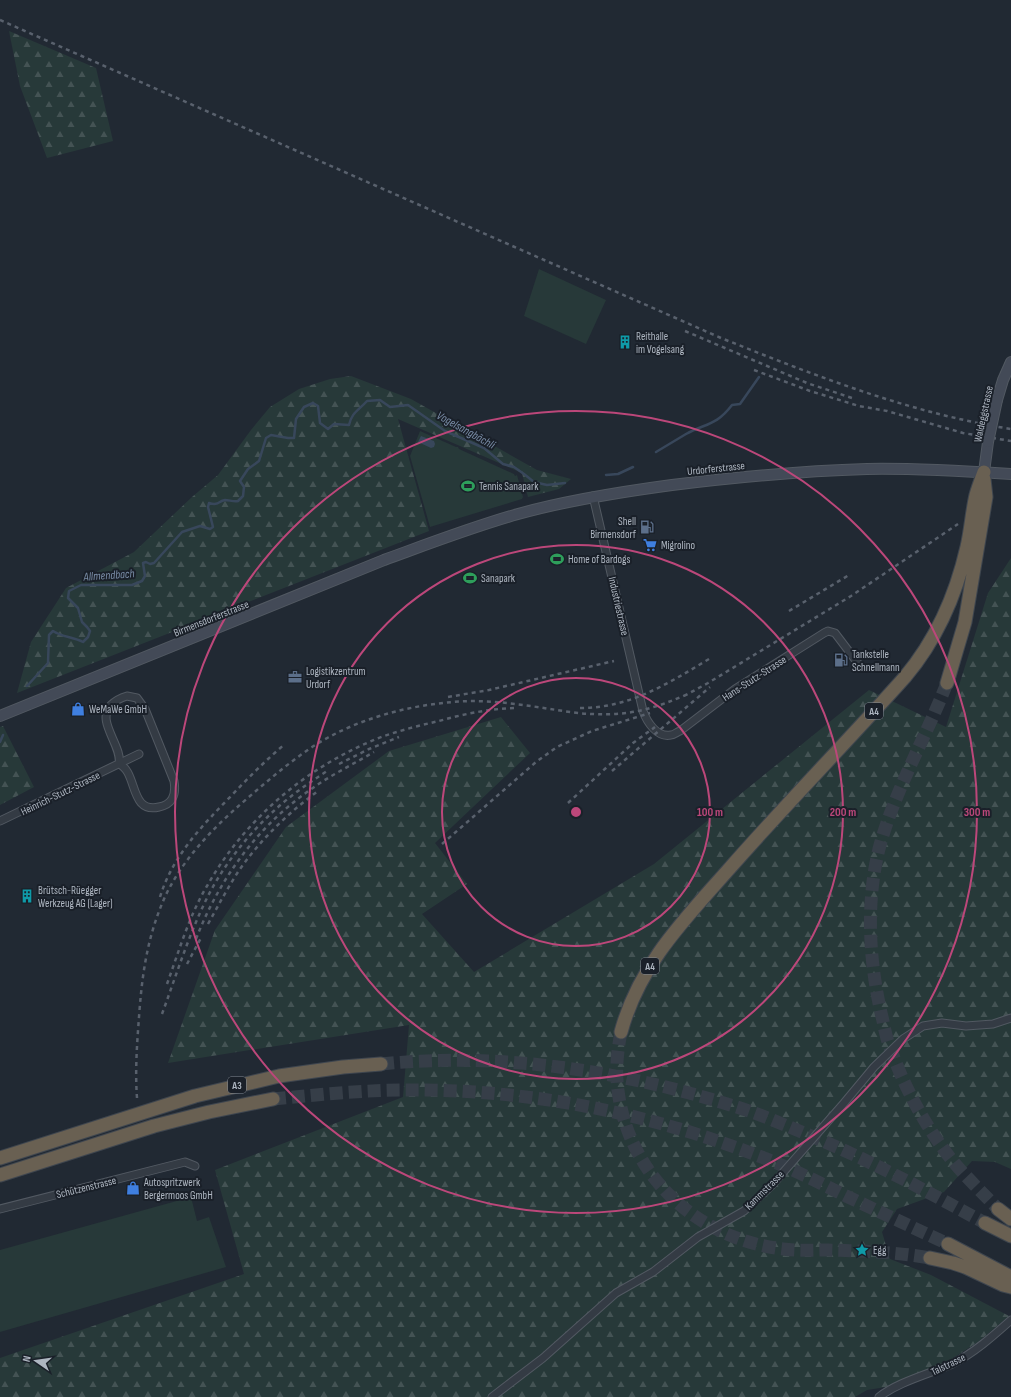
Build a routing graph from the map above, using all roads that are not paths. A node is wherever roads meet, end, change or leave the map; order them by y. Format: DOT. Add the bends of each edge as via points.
graph roads {
  1 [pos="1011,362"];
  2 [pos="984,472"];
  3 [pos="1011,474"];
  4 [pos="594,496"];
  5 [pos="432,542"];
  6 [pos="860,666"];
  7 [pos="947,683"];
  8 [pos="0,716"];
  9 [pos="645,716"];
  10 [pos="139,754"];
  11 [pos="119,764"];
  12 [pos="0,821"];
  13 [pos="1011,1018"];
  14 [pos="621,1032"];
  15 [pos="381,1064"];
  16 [pos="273,1099"];
  17 [pos="0,1158"];
  18 [pos="195,1166"];
  19 [pos="0,1175"];
  20 [pos="0,1209"];
  21 [pos="998,1209"];
  22 [pos="1011,1219"];
  23 [pos="985,1223"];
  24 [pos="1010,1236"];
  25 [pos="948,1244"];
  26 [pos="930,1258"];
  27 [pos="1011,1277"];
  28 [pos="1011,1287"];
  29 [pos="1011,1320"];
  30 [pos="492,1397"];
  31 [pos="879,1397"];
  1 -- 2 [label="main road, Waldeggstrasse, bridge" via="997,400"];
  2 -- 3 [label="main road, Urdorferstrasse"];
  2 -- 4 [label="main road, Urdorferstrasse" via="869,469 819,471 727,478"];
  2 -- 7 [label="highway" via="986,497 965,622"];
  2 -- 14 [label="highway, A4" via="976,496 959,577 943,620 930,643 896,687 772,819 673,934 642,979"];
  4 -- 5 [label="main road, Urdorferstrasse" via="519,514"];
  4 -- 9 [label="street, Industriestrasse"];
  5 -- 8 [label="main road, Birmensdorferstrasse"];
  6 -- 9 [label="street, Hans-Stutz-Strasse" via="835,633 828,632 735,689 680,731 663,735 657,732"];
  10 -- 11 [label="street, Heinrich-Stutz-Strasse"];
  11 -- 11 [label="street" via="120,756 109,732 106,717 108,709 120,698 127,696 137,698 145,709 174,781 172,799 166,805 152,808 146,806 136,796 128,770"];
  11 -- 12 [label="street, Heinrich-Stutz-Strasse"];
  13 -- 30 [label="street, Kammstrasse" via="993,1024 973,1026 942,1023 923,1026 903,1040 874,1066 772,1185 744,1211 698,1237 653,1272 616,1293 543,1358"];
  15 -- 17 [label="highway, A3" via="279,1076 202,1094"];
  16 -- 19 [label="highway, A3" via="154,1126"];
  18 -- 20 [label="street, Schützenstrasse" via="185,1162"];
  21 -- 22 [label="highway"];
  23 -- 24 [label="highway"];
  25 -- 27 [label="highway"];
  26 -- 28 [label="highway" via="965,1267"];
  29 -- 31 [label="street, Talstrasse" via="979,1347 958,1360 891,1389"];
}
